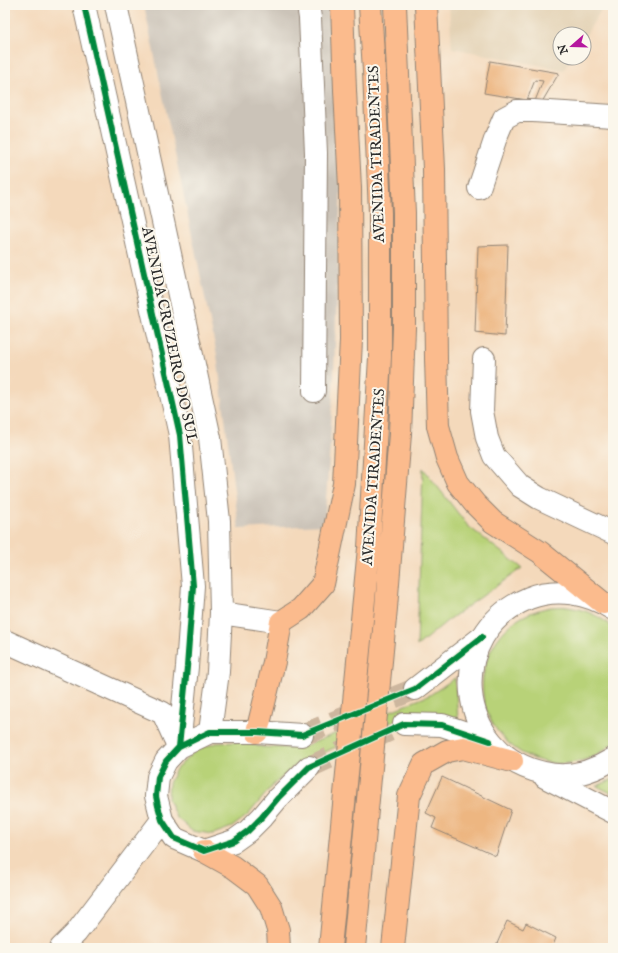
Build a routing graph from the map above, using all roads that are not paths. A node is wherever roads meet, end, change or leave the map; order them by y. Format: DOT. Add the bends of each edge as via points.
graph roads {
  1 [pos="84,5"];
  2 [pos="116,5"];
  3 [pos="308,5"];
  4 [pos="342,5"];
  5 [pos="370,5"];
  6 [pos="395,5"];
  7 [pos="426,5"];
  8 [pos="613,116"];
  9 [pos="479,188"];
  10 [pos="484,359"];
  11 [pos="314,391"];
  12 [pos="174,411"];
  13 [pos="207,421"];
  14 [pos="613,533"];
  15 [pos="608,606"];
  16 [pos="222,613"];
  17 [pos="281,622"];
  18 [pos="482,637"];
  19 [pos="5,641"];
  20 [pos="415,689"];
  21 [pos="404,724"];
  22 [pos="210,732"];
  23 [pos="257,732"];
  24 [pos="302,735"];
  25 [pos="490,741"];
  26 [pos="179,747"];
  27 [pos="613,759"];
  28 [pos="512,761"];
  29 [pos="309,767"];
  30 [pos="533,771"];
  31 [pos="613,812"];
  32 [pos="162,820"];
  33 [pos="204,851"];
  34 [pos="61,948"];
  35 [pos="279,948"];
  36 [pos="330,948"];
  37 [pos="354,948"];
  38 [pos="393,948"];
  1 -- 12 [label="street, AVENIDA CRUZEIRO DO SUL"];
  2 -- 13 [label="street, AVENIDA CRUZEIRO DO SUL"];
  3 -- 11 [label="street" via="316,153"];
  4 -- 17 [label="highway" via="350,188 351,340 344,484 324,584 301,609"];
  5 -- 36 [label="highway, AVENIDA TIRADENTES" via="380,213 380,357 369,548"];
  6 -- 37 [label="highway, AVENIDA TIRADENTES" via="404,213 404,328 400,434"];
  7 -- 15 [label="highway" via="434,169 438,426 447,458 458,483 492,522 540,552"];
  8 -- 9 [label="street" via="517,111 504,118"];
  10 -- 14 [label="street" via="482,411 487,438 494,456 520,486 539,498"];
  12 -- 13 [label="street"];
  12 -- 26 [label="street, AVENIDA CRUZEIRO DO SUL" via="180,435 193,586 188,668"];
  13 -- 16 [label="street, AVENIDA CRUZEIRO DO SUL" via="219,521"];
  15 -- 18 [label="street" via="587,596 570,592 536,595 505,611"];
  16 -- 17 [label="street"];
  16 -- 22 [label="street, AVENIDA CRUZEIRO DO SUL"];
  17 -- 23 [label="highway"];
  18 -- 20 [label="street"];
  18 -- 25 [label="street" via="470,672 470,690 473,708"];
  19 -- 26 [label="street" via="163,713"];
  21 -- 25 [label="street" via="442,725"];
  22 -- 23 [label="street"];
  22 -- 26 [label="street"];
  23 -- 24 [label="street"];
  25 -- 28 [label="street"];
  26 -- 32 [label="street" via="166,761 158,776 156,796"];
  27 -- 30 [label="street" via="586,772 568,775"];
  28 -- 30 [label="street"];
  28 -- 38 [label="highway" via="463,748 447,751 424,764 409,796"];
  29 -- 33 [label="street" via="248,831 234,841"];
  30 -- 31 [label="street"];
  32 -- 33 [label="street" via="174,838"];
  32 -- 34 [label="street" via="76,933"];
  33 -- 35 [label="highway" via="233,867 257,885 271,907 278,930"];
}
